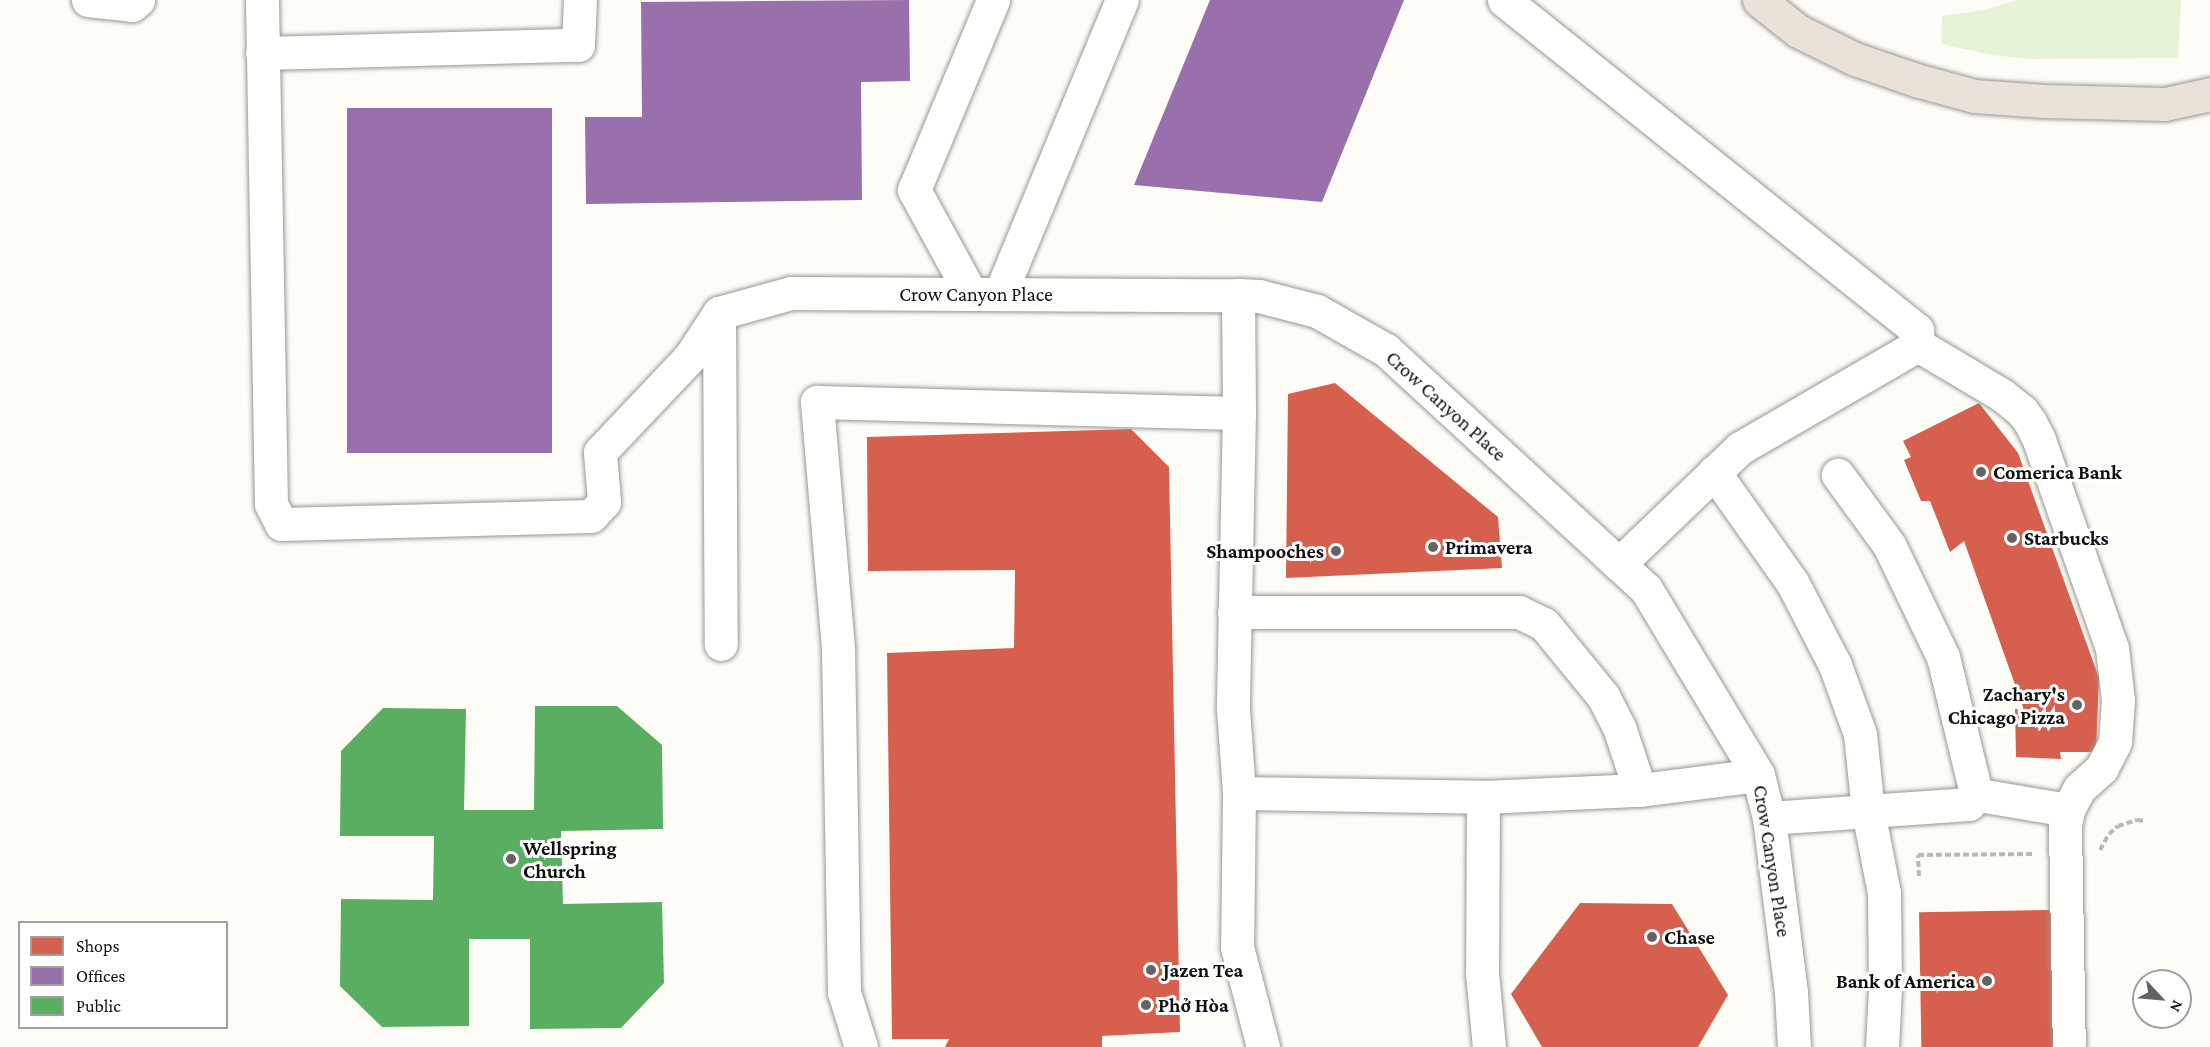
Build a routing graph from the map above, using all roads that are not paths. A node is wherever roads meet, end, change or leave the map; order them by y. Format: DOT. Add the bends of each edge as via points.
graph roads {
  1 [pos="88,0"];
  2 [pos="138,0"];
  3 [pos="262,0"];
  4 [pos="579,0"];
  5 [pos="993,0"];
  6 [pos="1122,0"];
  7 [pos="1504,0"];
  8 [pos="1759,0"];
  9 [pos="262,53"];
  10 [pos="2210,94"];
  11 [pos="985,294"];
  12 [pos="1238,295"];
  13 [pos="719,313"];
  14 [pos="1918,345"];
  15 [pos="1239,412"];
  16 [pos="1714,472"];
  17 [pos="1838,475"];
  18 [pos="1619,564"];
  19 [pos="1234,612"];
  20 [pos="721,644"];
  21 [pos="1758,776"];
  22 [pos="1640,790"];
  23 [pos="1239,793"];
  24 [pos="1973,794"];
  25 [pos="1483,797"];
  26 [pos="2068,810"];
  27 [pos="1868,811"];
  28 [pos="1768,818"];
  29 [pos="861,1047"];
  30 [pos="1263,1047"];
  31 [pos="1488,1047"];
  32 [pos="1794,1047"];
  33 [pos="1882,1047"];
  34 [pos="2069,1047"];
  1 -- 2 [label="street" via="132,4"];
  3 -- 9 [label="street"];
  4 -- 9 [label="street" via="578,45"];
  5 -- 11 [label="street" via="914,190"];
  6 -- 11 [label="street"];
  7 -- 14 [label="street" via="1917,330"];
  8 -- 10 [label="highway" via="1798,31 1855,59 1974,96 2165,104"];
  9 -- 13 [label="street" via="271,504 280,524 591,516 604,502 600,452 690,357"];
  11 -- 12 [label="street, Crow Canyon Place"];
  11 -- 13 [label="street, Crow Canyon Place" via="791,292"];
  12 -- 15 [label="street"];
  12 -- 18 [label="street, Crow Canyon Place" via="1259,296 1317,311 1386,350"];
  13 -- 20 [label="street"];
  14 -- 16 [label="street" via="1740,448"];
  14 -- 26 [label="street" via="2002,395 2030,422 2112,648 2118,701 2115,742 2102,768 2079,789"];
  15 -- 19 [label="street"];
  15 -- 29 [label="street" via="817,402 838,648 844,992"];
  16 -- 18 [label="street"];
  16 -- 27 [label="street" via="1792,582 1835,665 1860,734"];
  17 -- 24 [label="street" via="1888,545 1942,657 1976,789"];
  18 -- 21 [label="street, Crow Canyon Place" via="1646,589"];
  19 -- 22 [label="street" via="1519,612 1544,624 1603,696 1619,727"];
  19 -- 23 [label="street" via="1233,709"];
  21 -- 22 [label="street"];
  21 -- 28 [label="street, Crow Canyon Place"];
  22 -- 25 [label="street"];
  23 -- 25 [label="street"];
  23 -- 30 [label="street" via="1237,947"];
  24 -- 26 [label="street"];
  24 -- 27 [label="street" via="1969,804"];
  25 -- 31 [label="street" via="1482,973"];
  26 -- 34 [label="street" via="2065,826"];
  27 -- 28 [label="street"];
  27 -- 33 [label="street" via="1884,893"];
  28 -- 32 [label="street, Crow Canyon Place" via="1791,992"];
}
